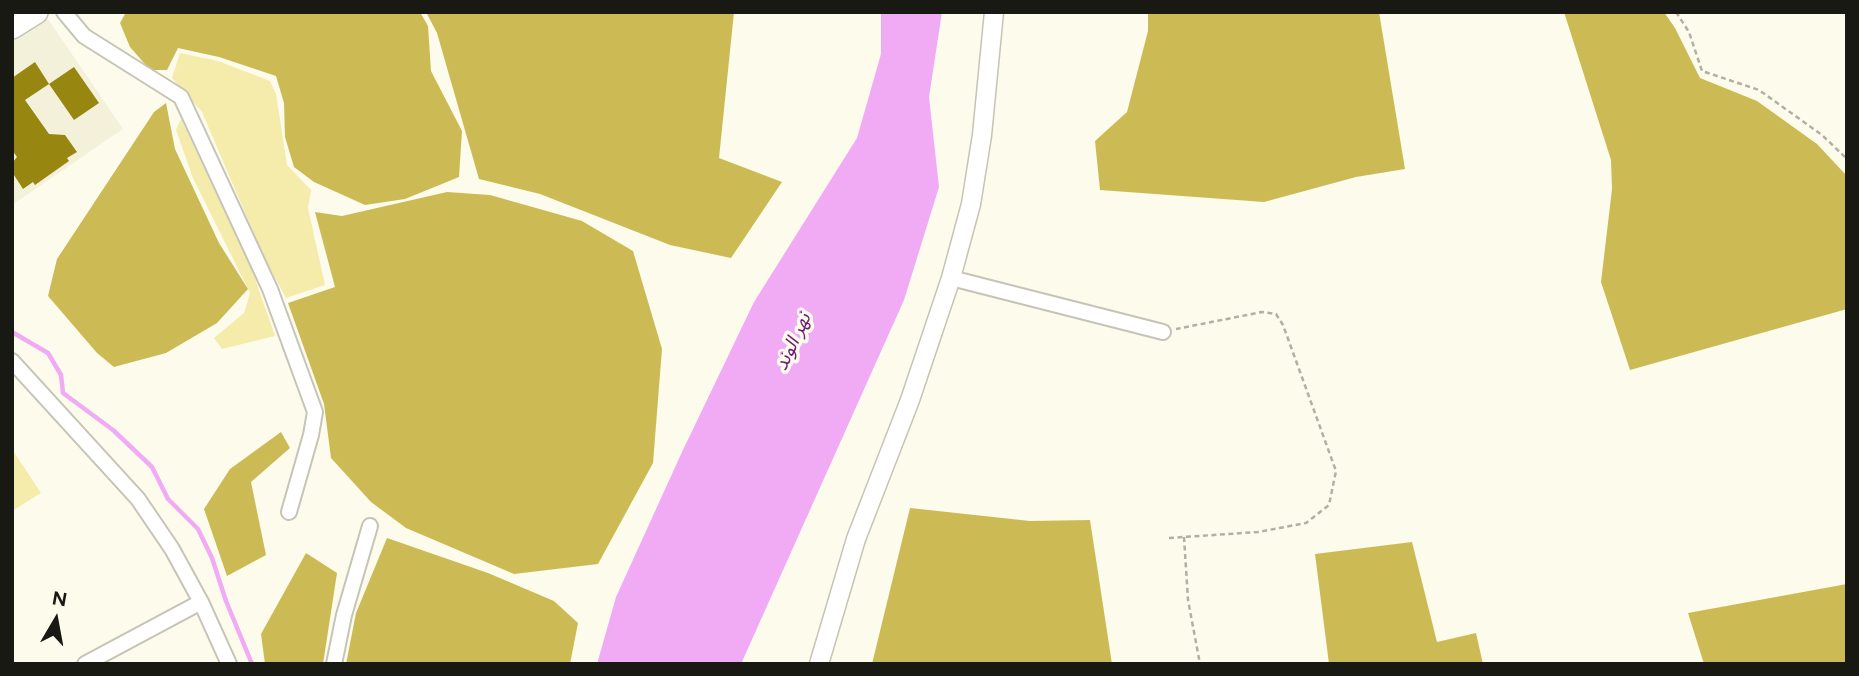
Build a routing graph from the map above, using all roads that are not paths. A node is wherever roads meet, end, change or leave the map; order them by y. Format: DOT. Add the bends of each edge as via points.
graph roads {
  1 [pos="36,12"];
  2 [pos="64,12"];
  3 [pos="994,12"];
  4 [pos="12,27"];
  5 [pos="951,278"];
  6 [pos="1163,332"];
  7 [pos="12,361"];
  8 [pos="289,512"];
  9 [pos="370,526"];
  10 [pos="201,602"];
  11 [pos="228,660"];
  12 [pos="85,664"];
  13 [pos="212,664"];
  14 [pos="334,664"];
  15 [pos="819,664"];
  1 -- 4 [label="main road"];
  2 -- 8 [label="street" via="84,36 181,97 265,277 315,412"];
  3 -- 5 [label="street" via="971,204"];
  5 -- 6 [label="street"];
  5 -- 15 [label="street" via="856,539"];
  7 -- 10 [label="street" via="138,499"];
  9 -- 14 [label="street"];
  10 -- 11 [label="street"];
  10 -- 12 [label="street"];
  11 -- 13 [label="street"];
}
